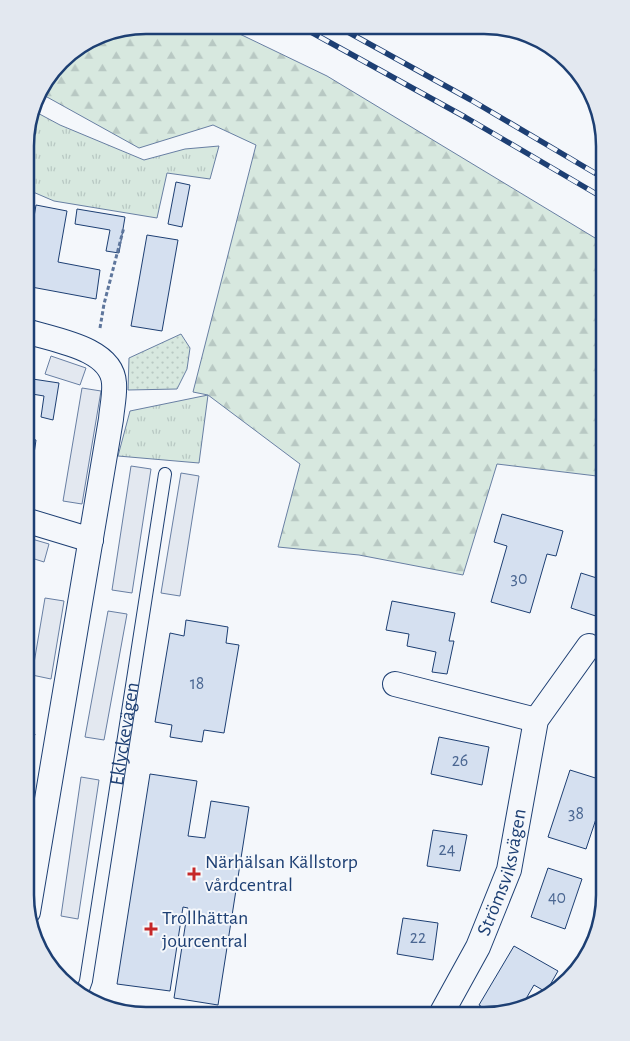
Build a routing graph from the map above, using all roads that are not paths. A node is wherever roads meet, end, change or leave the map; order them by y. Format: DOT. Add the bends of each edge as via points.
graph roads {
  1 [pos="34,334"];
  2 [pos="165,474"];
  3 [pos="34,522"];
  4 [pos="91,540"];
  5 [pos="589,646"];
  6 [pos="395,684"];
  7 [pos="536,720"];
  8 [pos="34,877"];
  9 [pos="84,988"];
  10 [pos="445,1007"];
  1 -- 4 [label="street" via="96,354 108,364 114,382"];
  2 -- 9 [label="lane, Eklyckevägen"];
  3 -- 4 [label="street"];
  4 -- 8 [label="street"];
  5 -- 7 [label="street, Strömsviksvägen"];
  6 -- 7 [label="street"];
  7 -- 10 [label="street, Strömsviksvägen" via="509,870 478,948"];
}
